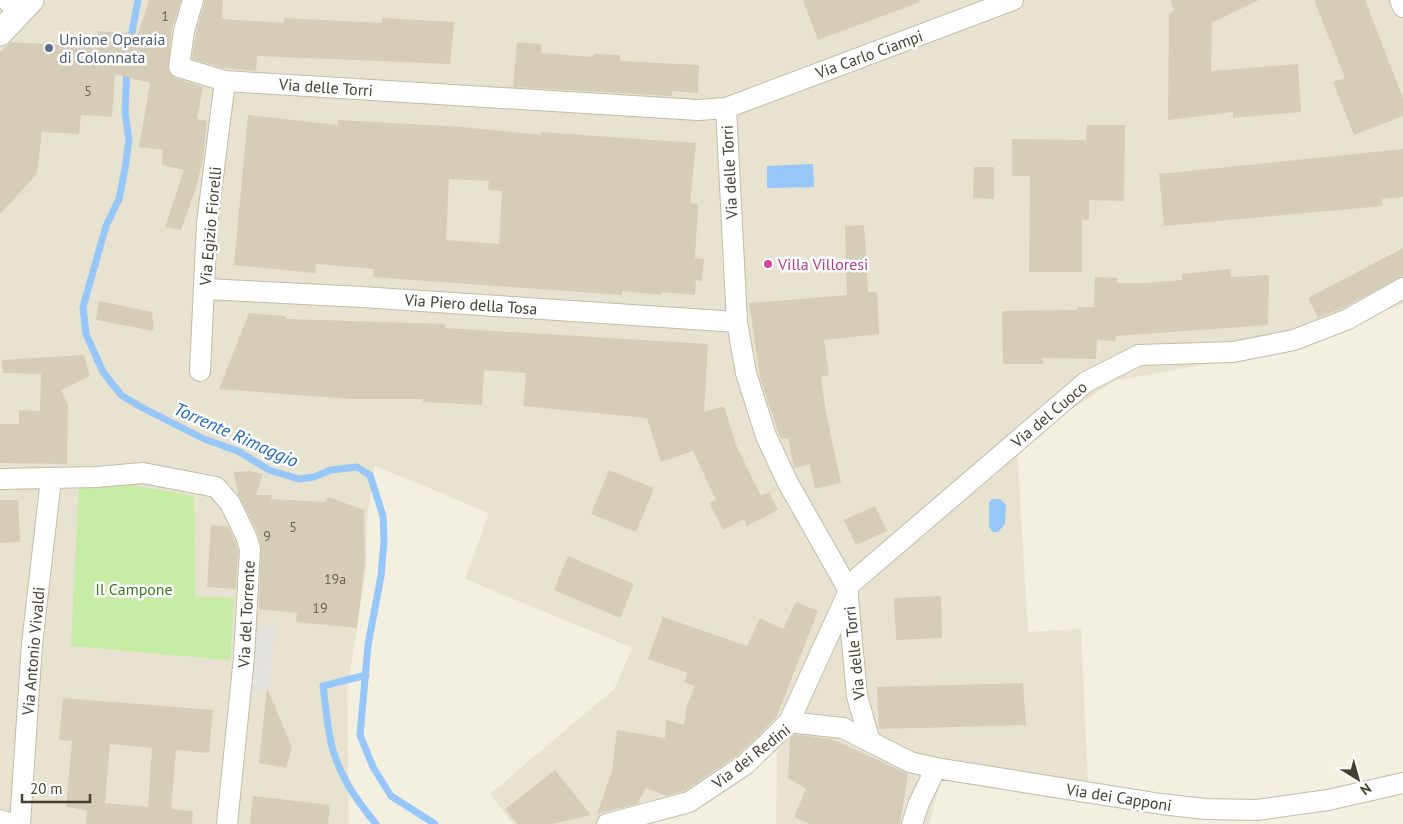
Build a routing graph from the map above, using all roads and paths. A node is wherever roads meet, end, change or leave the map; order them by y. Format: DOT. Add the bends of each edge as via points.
graph roads {
  1 [pos="193,0"];
  2 [pos="1013,0"];
  3 [pos="1400,0"];
  4 [pos="19,4"];
  5 [pos="1403,7"];
  6 [pos="0,33"];
  7 [pos="225,80"];
  8 [pos="726,108"];
  9 [pos="1403,288"];
  10 [pos="205,289"];
  11 [pos="737,322"];
  12 [pos="200,372"];
  13 [pos="51,478"];
  14 [pos="0,479"];
  15 [pos="848,590"];
  16 [pos="789,722"];
  17 [pos="842,728"];
  18 [pos="870,742"];
  19 [pos="936,768"];
  20 [pos="1403,783"];
  21 [pos="0,820"];
  22 [pos="11,824"];
  23 [pos="20,824"];
  24 [pos="227,824"];
  25 [pos="606,824"];
  26 [pos="912,824"];
  1 -- 7 [label="street, Via delle Torri" via="179,67"];
  2 -- 8 [label="street, Via Carlo Ciampi"];
  3 -- 5 [label="street"];
  4 -- 6 [label="street"];
  7 -- 8 [label="street, Via delle Torri" via="698,110"];
  7 -- 10 [label="street, Via Egizio Fiorelli" via="207,223"];
  8 -- 11 [label="street, Via delle Torri"];
  9 -- 15 [label="street, Via del Cuoco" via="1348,319 1294,340 1233,352 1139,356 1086,382"];
  10 -- 11 [label="street, Via Piero della Tosa"];
  10 -- 12 [label="street, Via Egizio Fiorelli"];
  11 -- 15 [label="street, Via delle Torri" via="746,373 766,436 788,483"];
  13 -- 14 [label="street, Via del Torrente"];
  13 -- 23 [label="street, Via Antonio Vivaldi" via="32,644"];
  13 -- 24 [label="street, Via del Torrente" via="143,473 216,487 230,503 250,550 244,657"];
  15 -- 16 [label="street, Via delle Torri"];
  15 -- 18 [label="street, Via delle Torri" via="857,696"];
  16 -- 17 [label="street, Via dei Redini"];
  16 -- 25 [label="street, Via dei Redini" via="746,764 689,802"];
  17 -- 18 [label="street, Via dei Capponi"];
  18 -- 19 [label="street, Via dei Capponi" via="910,762"];
  19 -- 20 [label="street, Via dei Capponi" via="1205,809 1257,810 1328,800"];
  19 -- 26 [label="street"];
  21 -- 22 [label="street"];
}
